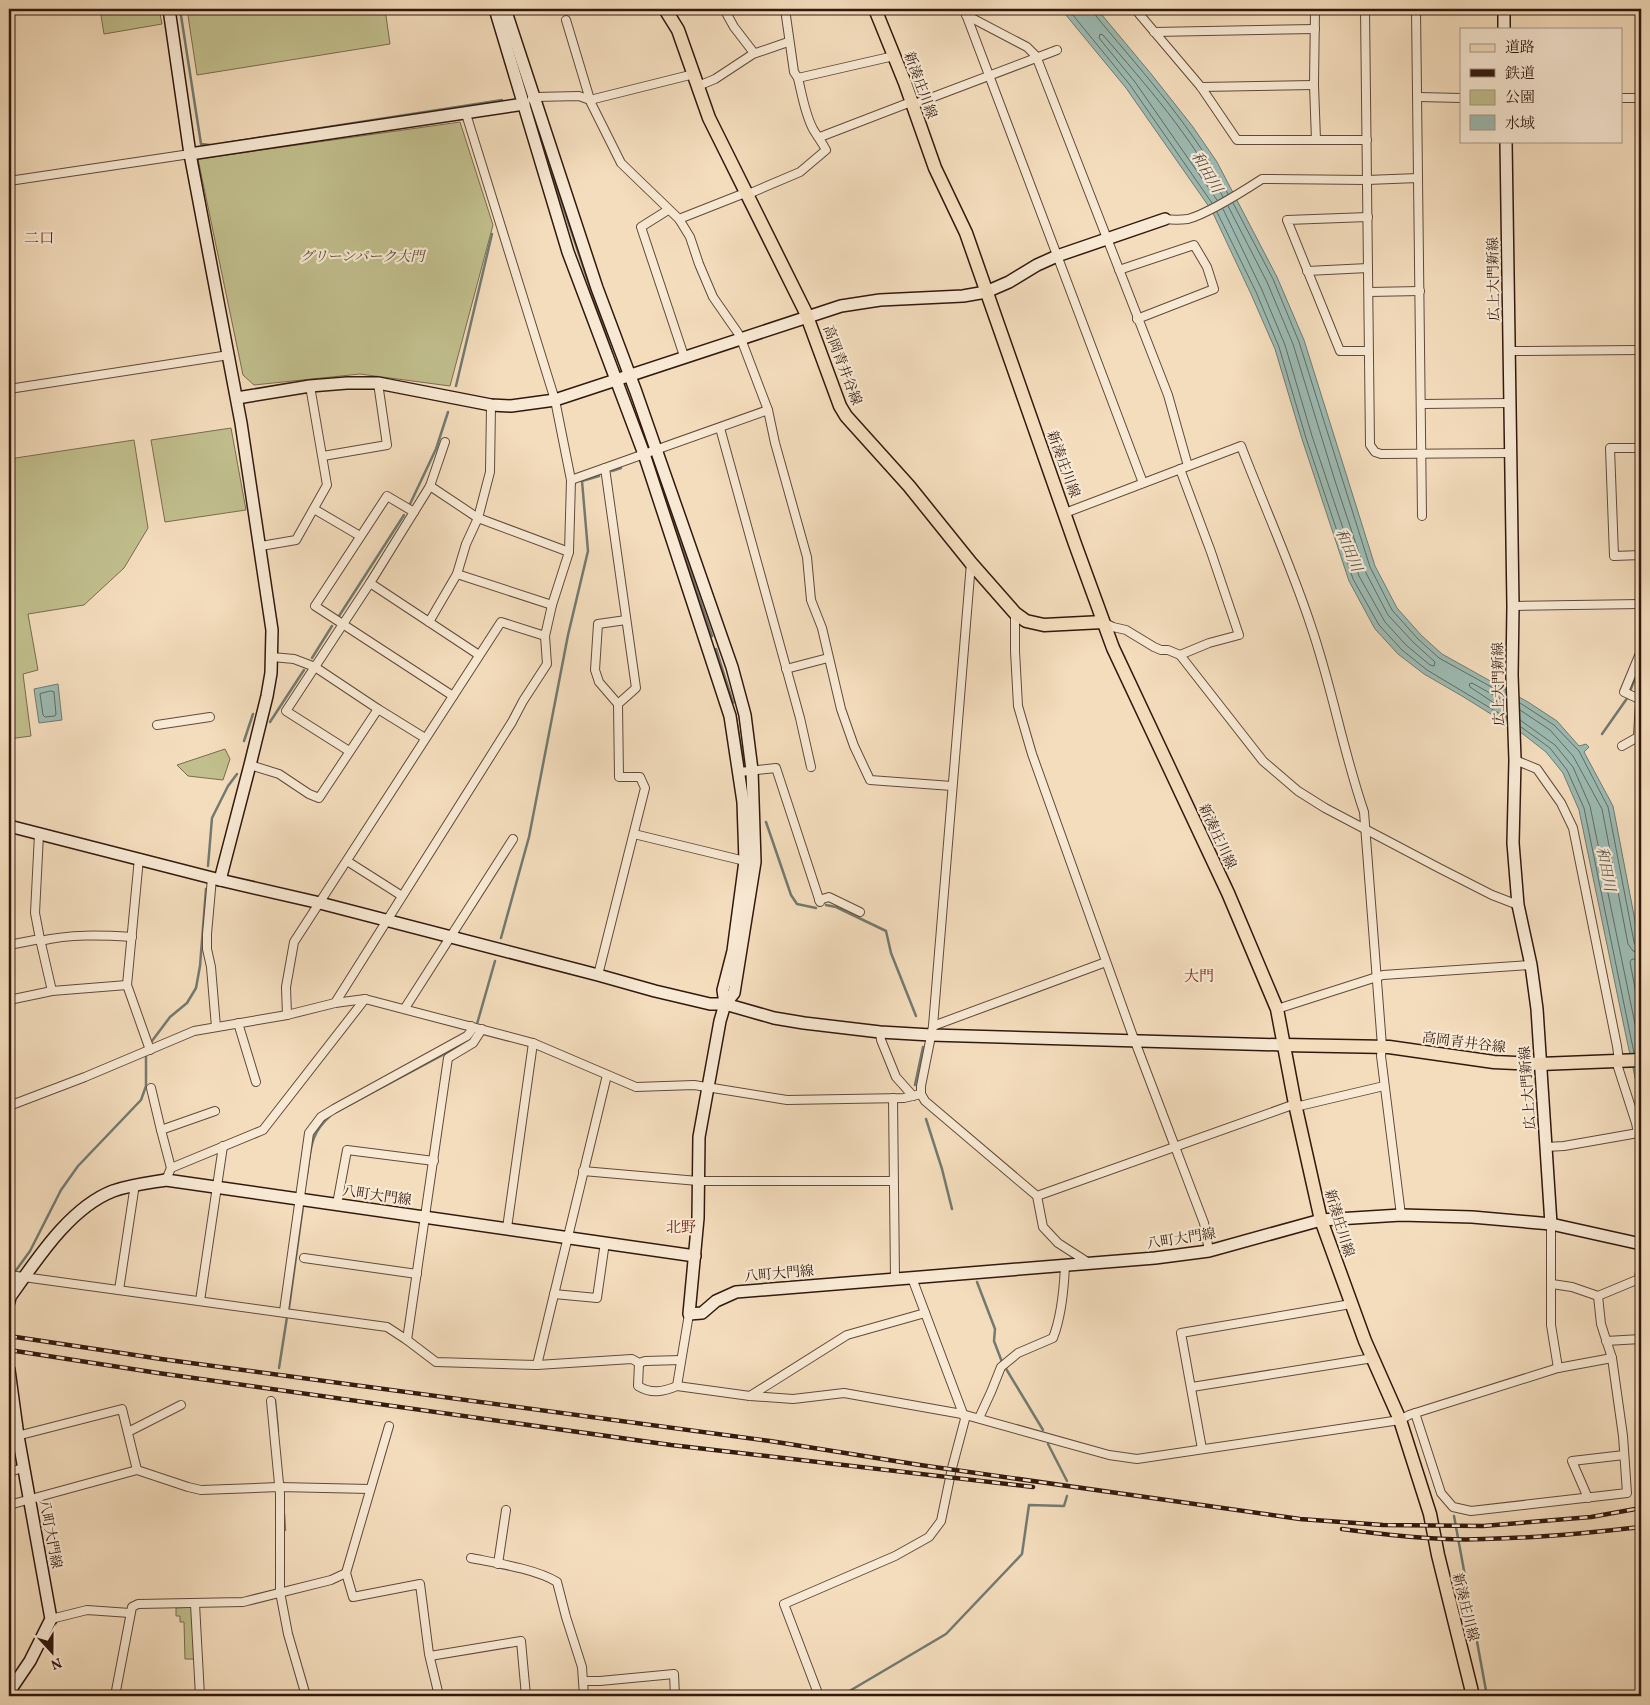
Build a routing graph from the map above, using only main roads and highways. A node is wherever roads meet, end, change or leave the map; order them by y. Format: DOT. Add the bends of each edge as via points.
graph roads {
  1 [pos="665,9"];
  2 [pos="874,9"];
  3 [pos="1103,622"];
  4 [pos="1284,1045"];
  5 [pos="1641,1060"];
  6 [pos="1472,1696"];
  1 -- 3 [label="main road, 高岡青井谷線" via="678,30 709,118 808,317 840,406 1015,613 1026,621 1044,625"];
  2 -- 3 [label="main road, 新湊庄川線" via="935,168 966,233"];
  3 -- 4 [label="main road, 新湊庄川線" via="1228,893 1277,1009"];
  4 -- 5 [label="main road, 高岡青井谷線" via="1382,1046 1494,1062 1540,1064"];
  4 -- 6 [label="main road, 新湊庄川線" via="1322,1220 1351,1304 1400,1420 1430,1514"];
}
